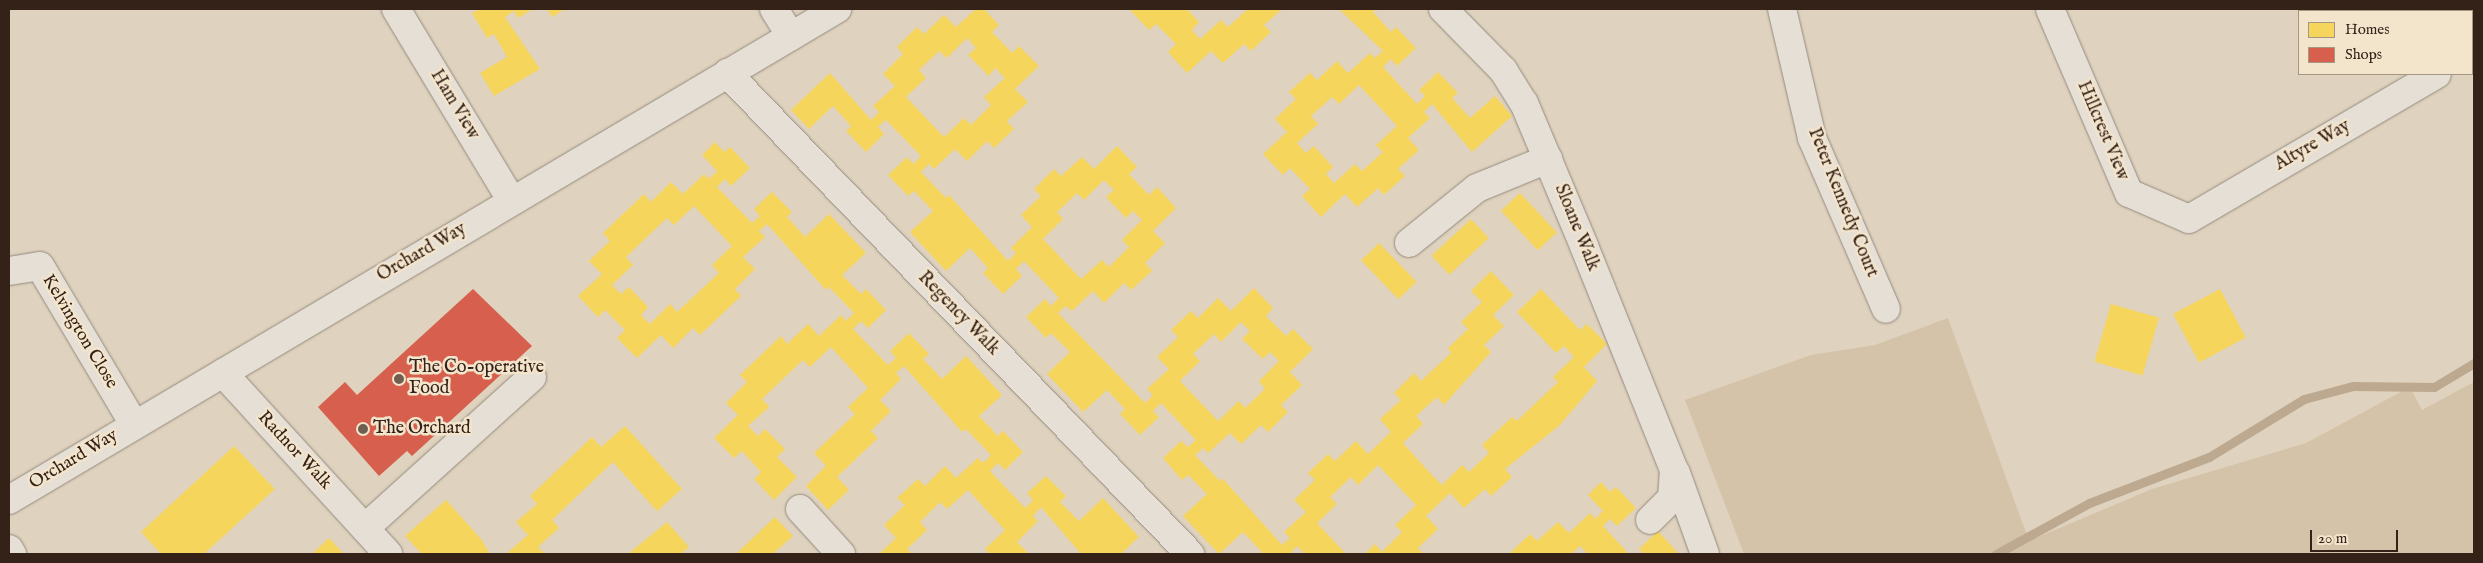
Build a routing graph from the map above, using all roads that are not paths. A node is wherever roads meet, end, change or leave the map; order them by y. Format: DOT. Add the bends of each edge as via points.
graph roads {
  1 [pos="396,9"];
  2 [pos="774,9"];
  3 [pos="837,9"];
  4 [pos="1443,9"];
  5 [pos="1782,9"];
  6 [pos="2050,9"];
  7 [pos="791,36"];
  8 [pos="727,72"];
  9 [pos="2435,75"];
  10 [pos="1548,159"];
  11 [pos="512,201"];
  12 [pos="2189,219"];
  13 [pos="1409,244"];
  14 [pos="9,271"];
  15 [pos="1886,308"];
  16 [pos="223,373"];
  17 [pos="532,376"];
  18 [pos="134,424"];
  19 [pos="1674,470"];
  20 [pos="9,500"];
  21 [pos="800,509"];
  22 [pos="1650,520"];
  23 [pos="365,528"];
  24 [pos="9,549"];
  25 [pos="12,554"];
  26 [pos="388,554"];
  27 [pos="840,554"];
  28 [pos="1190,554"];
  29 [pos="1705,554"];
  1 -- 11 [label="street, Ham View"];
  2 -- 7 [label="street"];
  3 -- 7 [label="street, Orchard Way"];
  4 -- 10 [label="street, Sloane Walk" via="1514,86"];
  5 -- 15 [label="street, Peter Kennedy Court" via="1812,138"];
  6 -- 12 [label="street, Hillcrest View" via="2129,193"];
  7 -- 8 [label="street, Orchard Way"];
  8 -- 11 [label="street, Orchard Way"];
  8 -- 28 [label="street, Regency Walk"];
  9 -- 12 [label="street, Altyre Way"];
  10 -- 13 [label="street" via="1477,188"];
  10 -- 19 [label="street, Sloane Walk"];
  11 -- 16 [label="street, Orchard Way"];
  14 -- 18 [label="street, Kelvington Close" via="40,266"];
  16 -- 18 [label="street, Orchard Way"];
  16 -- 23 [label="street, Radnor Walk"];
  17 -- 23 [label="street"];
  18 -- 20 [label="street, Orchard Way"];
  19 -- 22 [label="street, Sloane Walk" via="1676,487 1672,498"];
  19 -- 29 [label="street, Sloane Walk"];
  21 -- 27 [label="street"];
  23 -- 26 [label="street, Radnor Walk"];
  24 -- 25 [label="street"];
}
